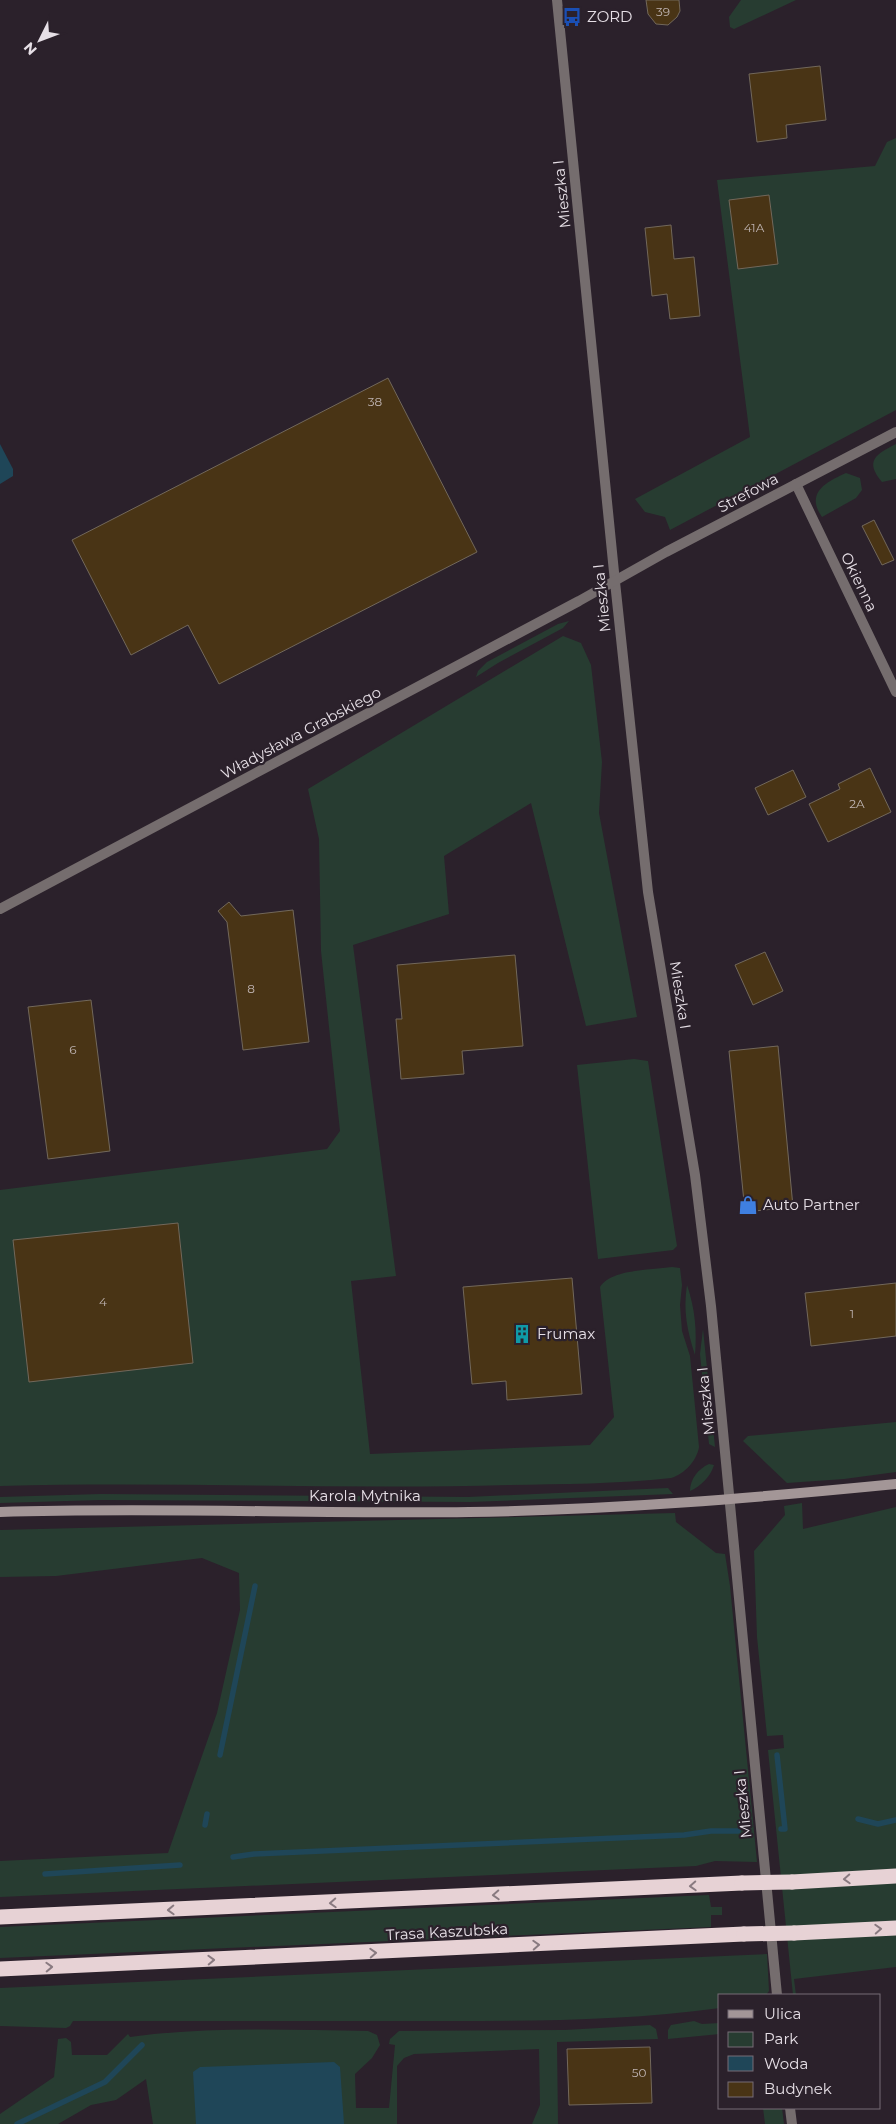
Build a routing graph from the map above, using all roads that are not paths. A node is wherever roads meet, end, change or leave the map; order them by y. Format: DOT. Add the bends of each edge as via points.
graph roads {
  1 [pos="558,0"];
  2 [pos="896,432"];
  3 [pos="796,484"];
  4 [pos="615,582"];
  5 [pos="896,692"];
  6 [pos="0,909"];
  7 [pos="896,1484"];
  8 [pos="730,1500"];
  9 [pos="0,1512"];
  10 [pos="896,1876"];
  11 [pos="0,1917"];
  12 [pos="896,1928"];
  13 [pos="0,1969"];
  14 [pos="777,1994"];
  15 [pos="790,2109"];
  16 [pos="792,2124"];
  1 -- 4 [label="street, Mieszka I"];
  2 -- 3 [label="street, Strefowa"];
  3 -- 4 [label="street, Strefowa"];
  3 -- 5 [label="street, Okienna"];
  4 -- 6 [label="street, Władysława Grabskiego"];
  4 -- 8 [label="street, Mieszka I" via="648,892 694,1175"];
  7 -- 8 [label="street, Karola Mytnika"];
  8 -- 9 [label="street, Karola Mytnika" via="469,1512 102,1509"];
  8 -- 14 [label="street, Mieszka I"];
  10 -- 11 [label="highway, one-way, bridge"];
  13 -- 12 [label="highway, Trasa Kaszubska, one-way, bridge"];
  15 -- 16 [label="street"];
}
